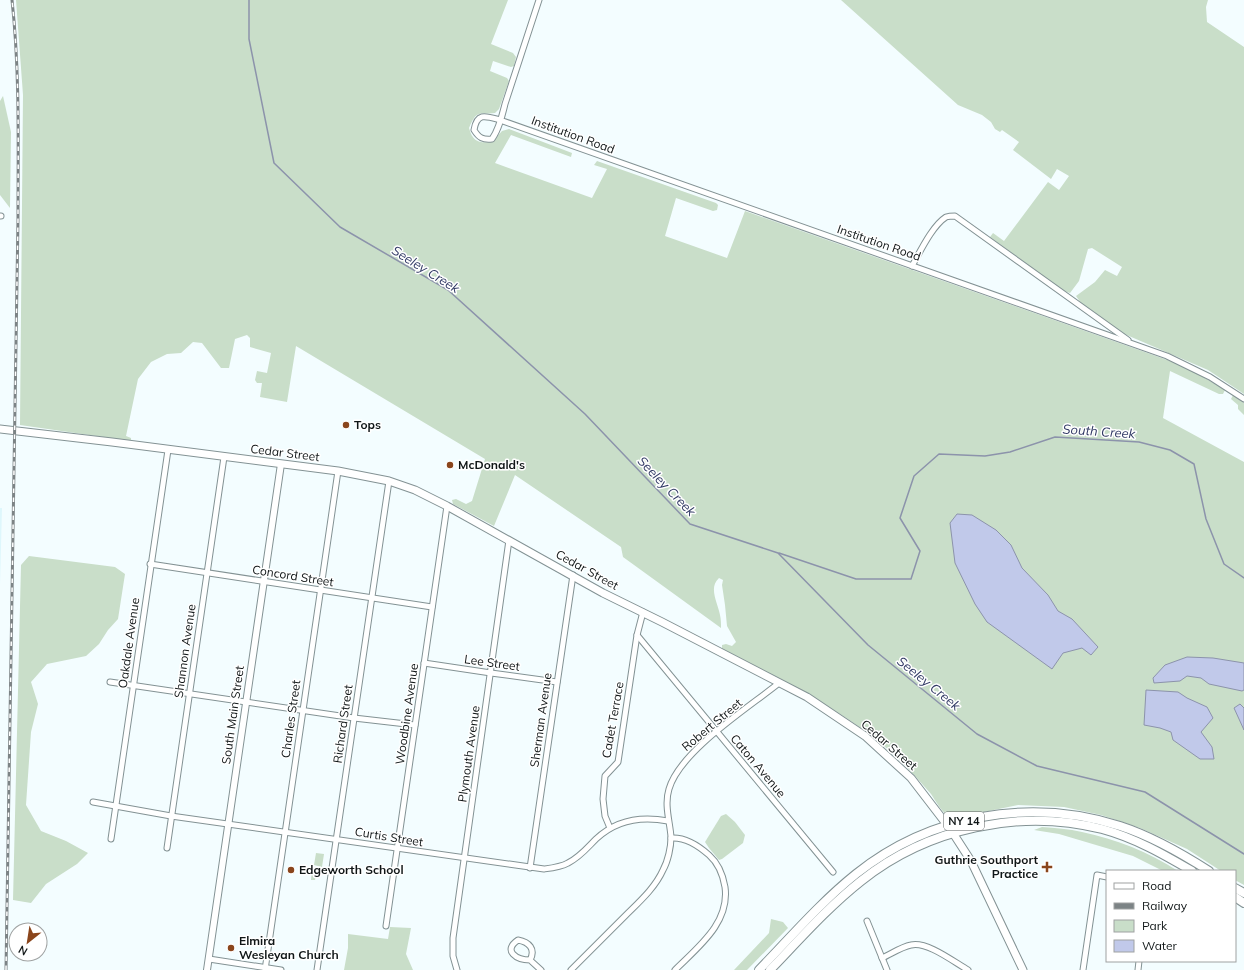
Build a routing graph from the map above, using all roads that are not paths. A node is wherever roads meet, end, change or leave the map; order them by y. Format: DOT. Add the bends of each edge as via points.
graph roads {
  1 [pos="539,0"];
  2 [pos="500,120"];
  3 [pos="912,266"];
  4 [pos="1133,344"];
  5 [pos="1244,399"];
  6 [pos="0,429"];
  7 [pos="168,450"];
  8 [pos="224,456"];
  9 [pos="281,464"];
  10 [pos="338,471"];
  11 [pos="389,481"];
  12 [pos="447,506"];
  13 [pos="509,540"];
  14 [pos="150,564"];
  15 [pos="207,573"];
  16 [pos="573,575"];
  17 [pos="263,582"];
  18 [pos="320,591"];
  19 [pos="371,598"];
  20 [pos="432,607"];
  21 [pos="643,612"];
  22 [pos="637,634"];
  23 [pos="424,663"];
  24 [pos="491,673"];
  25 [pos="110,682"];
  26 [pos="557,682"];
  27 [pos="779,684"];
  28 [pos="133,686"];
  29 [pos="189,694"];
  30 [pos="246,703"];
  31 [pos="303,711"];
  32 [pos="354,718"];
  33 [pos="415,725"];
  34 [pos="717,732"];
  35 [pos="93,802"];
  36 [pos="116,806"];
  37 [pos="172,816"];
  38 [pos="668,821"];
  39 [pos="228,824"];
  40 [pos="610,828"];
  41 [pos="951,829"];
  42 [pos="285,832"];
  43 [pos="671,838"];
  44 [pos="111,839"];
  45 [pos="336,839"];
  46 [pos="167,848"];
  47 [pos="398,849"];
  48 [pos="465,859"];
  49 [pos="530,868"];
  50 [pos="1190,870"];
  51 [pos="1206,870"];
  52 [pos="833,872"];
  53 [pos="1106,877"];
  54 [pos="867,921"];
  55 [pos="386,926"];
  56 [pos="882,958"];
  57 [pos="209,959"];
  58 [pos="530,960"];
  59 [pos="265,969"];
  60 [pos="207,970"];
  61 [pos="281,970"];
  62 [pos="316,970"];
  63 [pos="457,970"];
  64 [pos="541,970"];
  65 [pos="571,970"];
  66 [pos="675,970"];
  67 [pos="759,970"];
  68 [pos="770,970"];
  69 [pos="887,970"];
  70 [pos="968,970"];
  71 [pos="1023,970"];
  72 [pos="1083,970"];
  1 -- 2 [label="street, Institution Road"];
  2 -- 2 [label="street, Institution Road" via="485,116 477,119 474,130 478,137 492,139"];
  2 -- 3 [label="street, Institution Road"];
  3 -- 4 [label="street, Institution Road"];
  3 -- 4 [label="street" via="939,224 947,216 955,216"];
  4 -- 5 [label="street, Institution Road" via="1179,361"];
  6 -- 7 [label="main road, Cedar Street"];
  7 -- 8 [label="main road, Cedar Street"];
  7 -- 14 [label="street, Oakdale Avenue"];
  8 -- 9 [label="main road, Cedar Street"];
  8 -- 15 [label="street, Shannon Avenue"];
  9 -- 10 [label="main road, Cedar Street"];
  9 -- 17 [label="street, South Main Street"];
  10 -- 11 [label="main road, Cedar Street"];
  10 -- 18 [label="street, Charles Street"];
  11 -- 12 [label="main road, Cedar Street" via="415,490"];
  11 -- 19 [label="street, Richard Street"];
  12 -- 13 [label="main road, Cedar Street"];
  12 -- 20 [label="street, Woodbine Avenue"];
  13 -- 16 [label="main road, Cedar Street"];
  13 -- 24 [label="street, Plymouth Avenue"];
  14 -- 15 [label="street, Concord Street"];
  14 -- 28 [label="street, Oakdale Avenue"];
  15 -- 17 [label="street, Concord Street"];
  15 -- 29 [label="street, Shannon Avenue"];
  16 -- 21 [label="main road, Cedar Street"];
  16 -- 26 [label="street, Sherman Avenue"];
  17 -- 18 [label="street, Concord Street"];
  17 -- 30 [label="street, South Main Street"];
  18 -- 19 [label="street, Concord Street"];
  18 -- 31 [label="street, Charles Street"];
  19 -- 20 [label="street, Concord Street"];
  19 -- 32 [label="street, Richard Street"];
  20 -- 23 [label="street, Woodbine Avenue"];
  21 -- 22 [label="street"];
  21 -- 27 [label="main road, Cedar Street"];
  22 -- 34 [label="street, Caton Avenue"];
  22 -- 40 [label="street, Cadet Terrace" via="618,762 605,776 605,816"];
  23 -- 24 [label="street, Lee Street"];
  23 -- 33 [label="street, Woodbine Avenue"];
  24 -- 26 [label="street, Lee Street"];
  24 -- 48 [label="street, Plymouth Avenue"];
  25 -- 28 [label="street"];
  26 -- 49 [label="street, Sherman Avenue"];
  27 -- 34 [label="street, Robert Street"];
  27 -- 41 [label="main road, Cedar Street" via="807,698 865,736 912,778"];
  28 -- 29 [label="street"];
  28 -- 36 [label="street, Oakdale Avenue"];
  29 -- 30 [label="street"];
  29 -- 37 [label="street, Shannon Avenue"];
  30 -- 31 [label="street"];
  30 -- 39 [label="street, South Main Street"];
  31 -- 32 [label="street"];
  31 -- 42 [label="street, Charles Street"];
  32 -- 33 [label="street"];
  32 -- 45 [label="street, Richard Street"];
  33 -- 47 [label="street, Woodbine Avenue"];
  34 -- 38 [label="street, Robert Street" via="679,768 669,790"];
  34 -- 52 [label="street, Caton Avenue"];
  35 -- 36 [label="street, Curtis Street"];
  36 -- 37 [label="street, Curtis Street"];
  36 -- 44 [label="street, Oakdale Avenue"];
  37 -- 39 [label="street, Curtis Street"];
  37 -- 46 [label="street, Shannon Avenue"];
  38 -- 40 [label="street, Curtis Street" via="636,819"];
  38 -- 43 [label="street, Robert Street"];
  39 -- 42 [label="street, Curtis Street"];
  39 -- 57 [label="street, South Main Street"];
  40 -- 49 [label="street, Curtis Street" via="570,862 544,869"];
  41 -- 50 [label="main road, NY 14" via="1007,822 1070,822 1103,829 1133,840"];
  41 -- 51 [label="main road, NY 14" via="992,816 1024,812 1073,815 1105,821 1136,832 1166,845"];
  41 -- 67 [label="main road, NY 14" via="898,846 856,874"];
  41 -- 68 [label="main road, NY 14" via="901,854 861,880"];
  41 -- 71 [label="main road, Cedar Street" via="971,861"];
  42 -- 45 [label="street, Curtis Street"];
  42 -- 59 [label="street, Charles Street"];
  43 -- 65 [label="street, Robert Street" via="664,869 657,881"];
  43 -- 66 [label="street" via="698,846 712,858 724,879 726,892 724,909 717,926"];
  45 -- 47 [label="street, Curtis Street"];
  45 -- 62 [label="street, Richard Street"];
  47 -- 48 [label="street, Curtis Street"];
  47 -- 55 [label="street, Woodbine Avenue"];
  48 -- 49 [label="street, Curtis Street"];
  48 -- 63 [label="street, Plymouth Avenue" via="453,938 453,956"];
  53 -- 72 [label="street" via="1097,876"];
  54 -- 56 [label="street"];
  56 -- 69 [label="street"];
  56 -- 70 [label="street" via="917,944 934,950"];
  57 -- 59 [label="street"];
  57 -- 60 [label="street, South Main Street"];
  58 -- 58 [label="street" via="514,956 511,952 514,942 525,941 531,946 533,951"];
  58 -- 64 [label="street"];
  59 -- 61 [label="street"];
}
